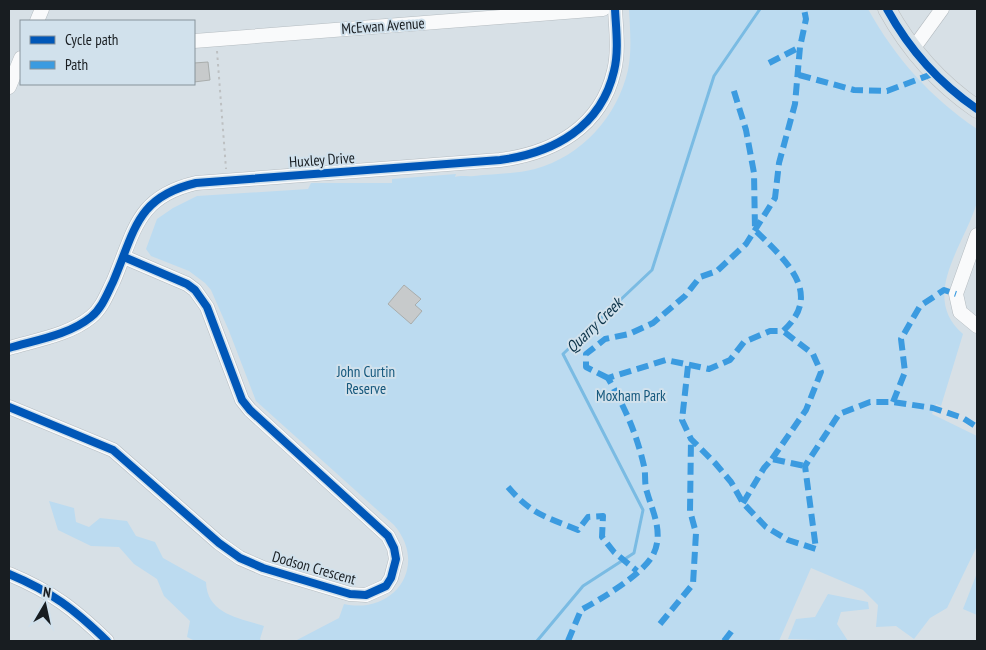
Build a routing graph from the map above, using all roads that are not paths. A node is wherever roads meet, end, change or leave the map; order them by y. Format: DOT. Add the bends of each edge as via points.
graph roads {
  1 [pos="603,9"];
  2 [pos="615,9"];
  3 [pos="887,9"];
  4 [pos="942,9"];
  5 [pos="195,41"];
  6 [pos="913,49"];
  7 [pos="20,60"];
  8 [pos="9,87"];
  9 [pos="977,109"];
  10 [pos="977,235"];
  11 [pos="124,257"];
  12 [pos="977,326"];
  13 [pos="9,348"];
  14 [pos="9,407"];
  15 [pos="9,574"];
  16 [pos="107,641"];
  1 -- 5 [label="street, McEwan Avenue"];
  2 -- 11 [label="street, Huxley Drive" via="617,49 606,94 579,130 544,151 500,160 189,184 161,195 149,205 140,217"];
  3 -- 6 [label="main road"];
  4 -- 6 [label="street"];
  6 -- 9 [label="main road" via="927,66"];
  7 -- 8 [label="street"];
  10 -- 12 [label="street" via="956,294 960,312"];
  11 -- 13 [label="street, Huxley Drive" via="107,296 93,316 70,330"];
  11 -- 14 [label="street, Dodson Crescent" via="187,284 198,294 207,308 242,400 388,536 396,559 386,586 366,595 350,594 240,558 113,450"];
  15 -- 16 [label="street" via="64,602"];
}
